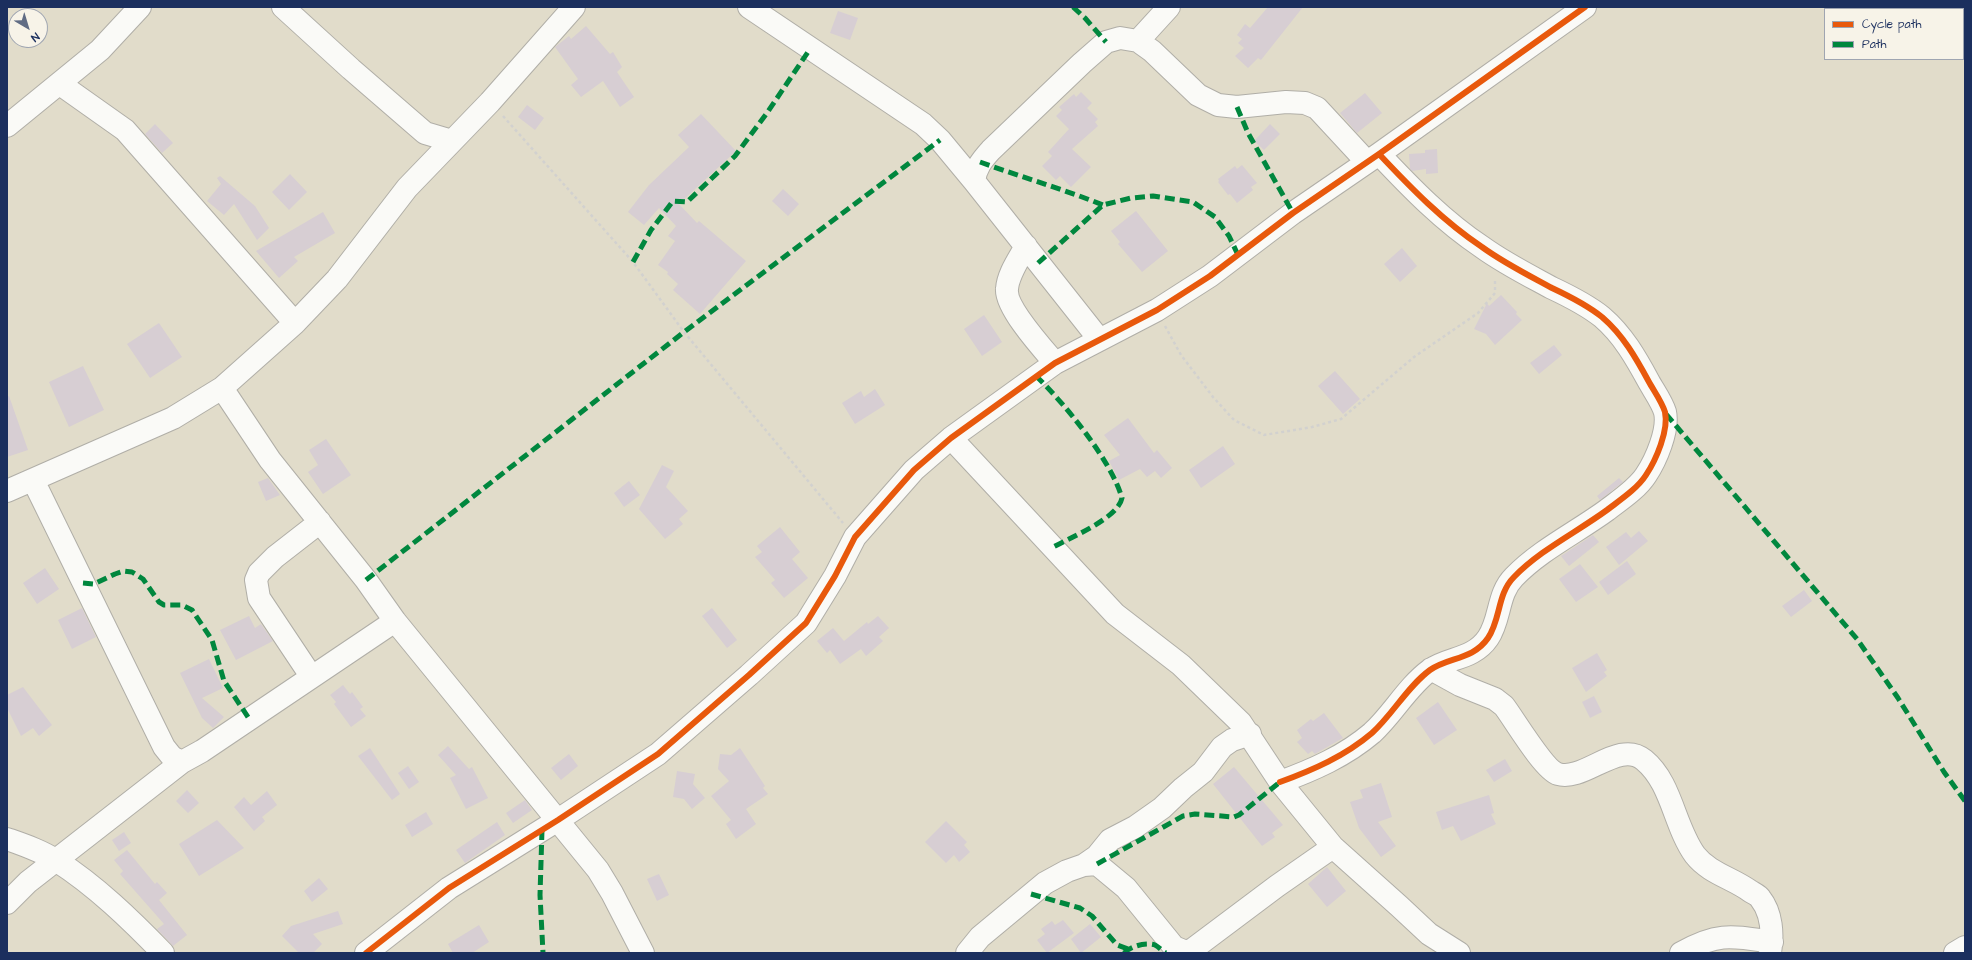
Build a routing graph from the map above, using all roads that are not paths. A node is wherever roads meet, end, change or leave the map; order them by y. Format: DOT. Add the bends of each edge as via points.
graph roads {
  1 [pos="140,7"];
  2 [pos="283,7"];
  3 [pos="574,7"];
  4 [pos="749,7"];
  5 [pos="1169,7"];
  6 [pos="1585,7"];
  7 [pos="1138,41"];
  8 [pos="60,84"];
  9 [pos="7,126"];
  10 [pos="425,132"];
  11 [pos="452,141"];
  12 [pos="1373,158"];
  13 [pos="430,163"];
  14 [pos="974,180"];
  15 [pos="1026,246"];
  16 [pos="295,324"];
  17 [pos="1099,339"];
  18 [pos="1055,363"];
  19 [pos="222,388"];
  20 [pos="951,438"];
  21 [pos="33,480"];
  22 [pos="7,491"];
  23 [pos="320,522"];
  24 [pos="396,621"];
  25 [pos="1432,669"];
  26 [pos="311,676"];
  27 [pos="1250,734"];
  28 [pos="182,762"];
  29 [pos="1280,782"];
  30 [pos="558,820"];
  31 [pos="7,839"];
  32 [pos="1333,847"];
  33 [pos="57,860"];
  34 [pos="1084,865"];
  35 [pos="7,903"];
  36 [pos="1771,947"];
  37 [pos="1965,947"];
  38 [pos="1186,952"];
  39 [pos="163,953"];
  40 [pos="368,953"];
  41 [pos="643,953"];
  42 [pos="967,953"];
  43 [pos="1459,953"];
  44 [pos="1681,953"];
  45 [pos="1955,953"];
  1 -- 8 [label="street" via="100,50"];
  2 -- 10 [label="street"];
  3 -- 11 [label="street"];
  4 -- 14 [label="street" via="923,124"];
  5 -- 7 [label="street"];
  6 -- 12 [label="street"];
  7 -- 12 [label="street" via="1198,95 1218,105 1237,107 1286,102 1305,103 1317,108"];
  7 -- 14 [label="street" via="1120,38 1106,42 980,162 975,170"];
  8 -- 9 [label="street"];
  8 -- 16 [label="street" via="125,130"];
  10 -- 11 [label="street"];
  10 -- 13 [label="street"];
  11 -- 13 [label="street"];
  12 -- 17 [label="street" via="1293,213 1210,276 1156,310"];
  12 -- 25 [label="street" via="1459,231 1492,255 1600,315 1632,351 1665,412 1658,454 1645,477 1584,527 1534,560 1510,581 1501,598 1493,628 1480,647 1464,657"];
  13 -- 16 [label="street" via="407,188 337,279"];
  14 -- 15 [label="street"];
  15 -- 17 [label="street"];
  15 -- 18 [label="street" via="1010,277 1007,290 1011,304 1026,329"];
  16 -- 19 [label="street"];
  17 -- 18 [label="street"];
  18 -- 20 [label="street"];
  19 -- 21 [label="street" via="174,418"];
  19 -- 23 [label="street" via="270,460"];
  20 -- 27 [label="street" via="1115,614 1198,680"];
  20 -- 30 [label="street" via="914,470 855,537 806,623 786,643 658,754"];
  21 -- 22 [label="street"];
  21 -- 28 [label="street" via="164,747 172,757"];
  23 -- 24 [label="street"];
  23 -- 26 [label="street" via="275,557 258,573 256,580 258,598"];
  24 -- 26 [label="street"];
  24 -- 30 [label="street"];
  25 -- 29 [label="street" via="1373,732 1343,754 1308,772"];
  25 -- 36 [label="street" via="1460,685 1495,699 1504,706 1547,767 1558,774 1568,774 1631,753 1643,759 1658,777 1683,835 1696,855 1709,869 1738,882 1760,898 1770,918"];
  26 -- 28 [label="street" via="244,724"];
  27 -- 29 [label="street"];
  27 -- 34 [label="street" via="1232,740 1203,772 1162,808 1135,827 1110,840 1097,856"];
  28 -- 33 [label="street"];
  29 -- 32 [label="street"];
  30 -- 40 [label="street" via="449,888"];
  30 -- 41 [label="street" via="602,876"];
  31 -- 33 [label="street"];
  32 -- 38 [label="street"];
  32 -- 43 [label="street" via="1429,934"];
  33 -- 35 [label="street" via="28,882"];
  33 -- 39 [label="street" via="99,893"];
  34 -- 38 [label="street" via="1097,864 1110,874 1126,888 1174,947"];
  34 -- 42 [label="street" via="1066,871 1045,883 980,936"];
  36 -- 44 [label="street" via="1735,936 1711,938"];
  37 -- 45 [label="street"];
}
